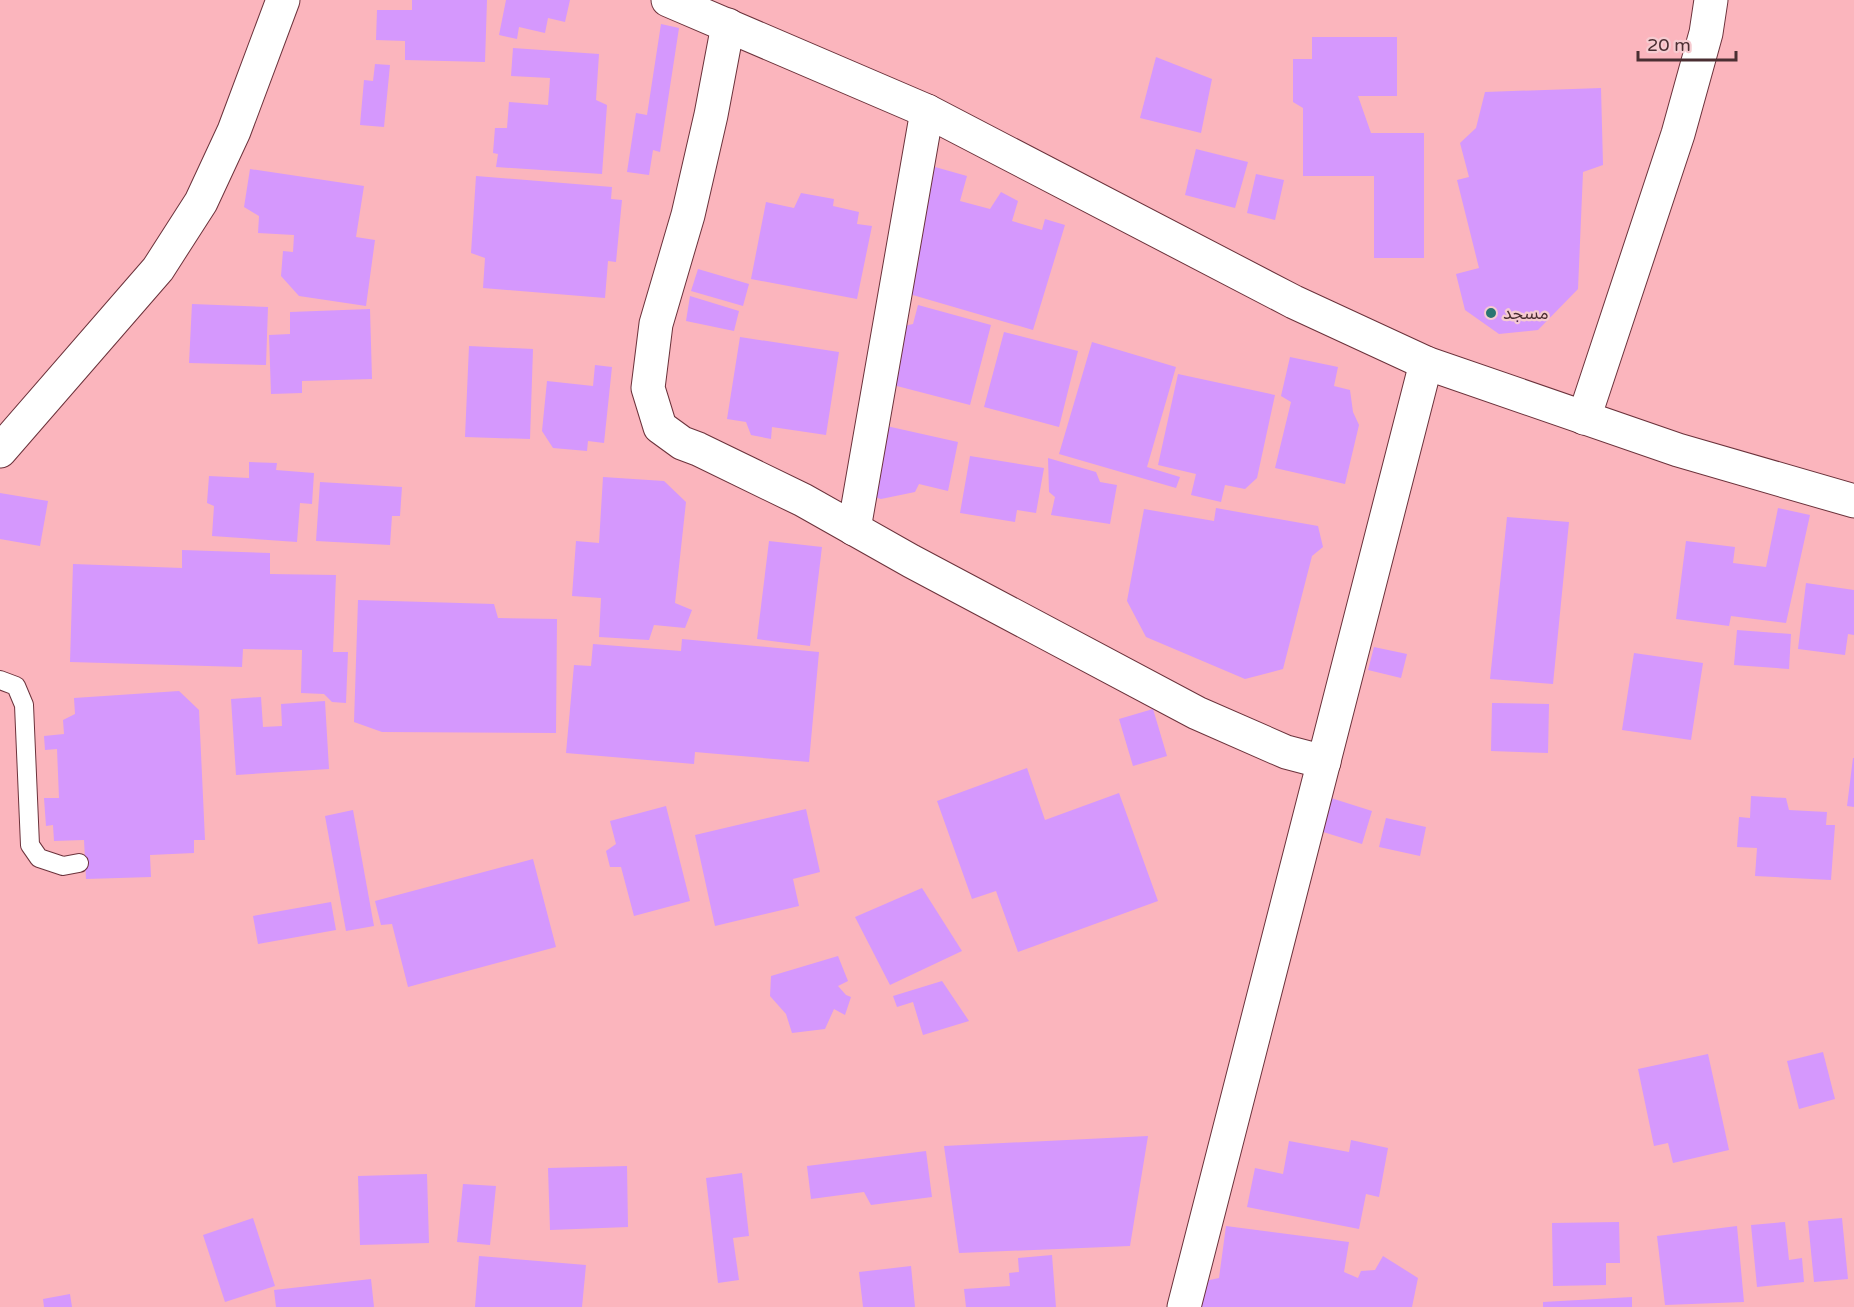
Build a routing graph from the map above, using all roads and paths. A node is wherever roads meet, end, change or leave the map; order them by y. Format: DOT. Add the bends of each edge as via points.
graph roads {
  1 [pos="283,0"];
  2 [pos="668,0"];
  3 [pos="1712,0"];
  4 [pos="728,25"];
  5 [pos="927,111"];
  6 [pos="1426,363"];
  7 [pos="1584,418"];
  8 [pos="0,451"];
  9 [pos="1854,501"];
  10 [pos="854,529"];
  11 [pos="0,680"];
  12 [pos="1324,762"];
  13 [pos="79,863"];
  14 [pos="1184,1307"];
  1 -- 8 [label="street" via="234,131 201,201 158,269"];
  2 -- 4 [label="street"];
  3 -- 7 [label="street" via="1678,134"];
  4 -- 5 [label="street"];
  4 -- 10 [label="street" via="691,204 656,324 648,388 660,427 682,443 803,500"];
  5 -- 6 [label="street" via="1294,302"];
  5 -- 10 [label="street"];
  6 -- 7 [label="street"];
  6 -- 12 [label="street"];
  7 -- 9 [label="street"];
  10 -- 12 [label="street" via="1197,713 1286,752"];
  11 -- 13 [label="lane" via="16,687 24,705 30,845 39,858 63,866"];
  12 -- 14 [label="street"];
}
